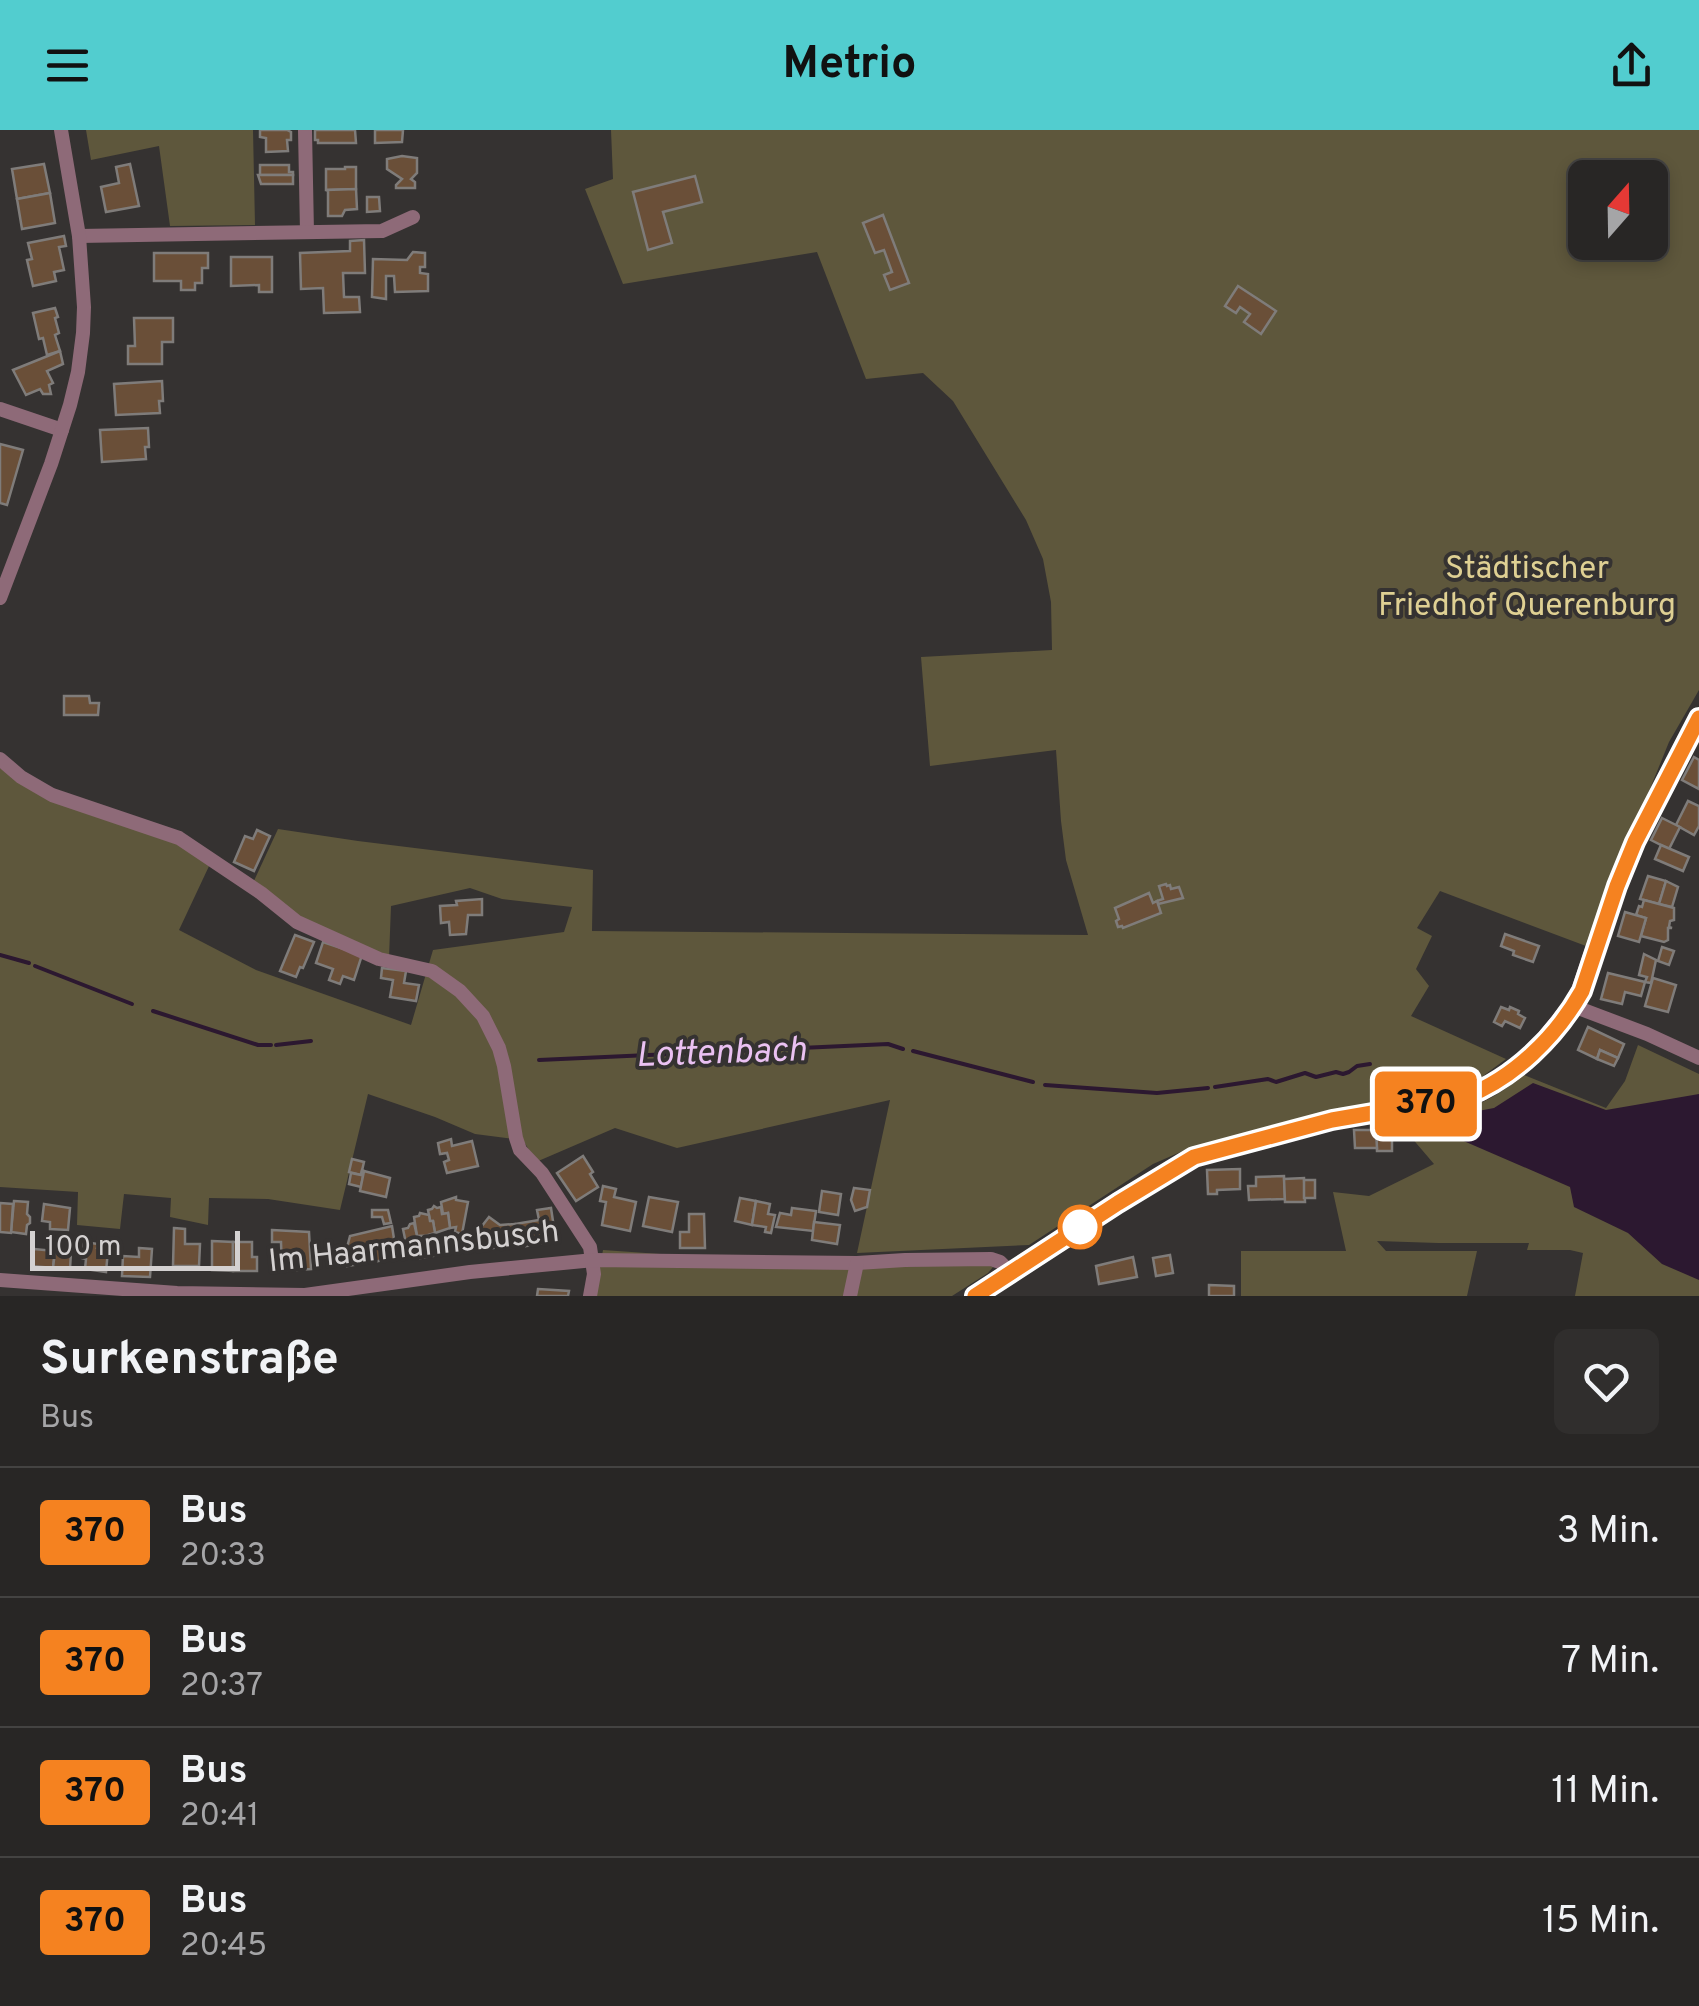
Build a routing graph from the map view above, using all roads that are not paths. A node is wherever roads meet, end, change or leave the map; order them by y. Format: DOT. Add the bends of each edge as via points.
graph roads {
  1 [pos="62,130"];
  2 [pos="305,130"];
  3 [pos="412,216"];
  4 [pos="307,232"];
  5 [pos="79,236"];
  6 [pos="0,409"];
  7 [pos="62,430"];
  8 [pos="0,598"];
  9 [pos="1699,718"];
  10 [pos="0,759"];
  11 [pos="1573,1006"];
  12 [pos="1699,1058"];
  13 [pos="594,1260"];
  14 [pos="857,1264"];
  15 [pos="1010,1272"];
  16 [pos="0,1280"];
  17 [pos="590,1296"];
  18 [pos="850,1296"];
  19 [pos="975,1296"];
  1 -- 5 [label="street"];
  2 -- 4 [label="street"];
  3 -- 4 [label="street" via="382,231"];
  4 -- 5 [label="street"];
  5 -- 7 [label="street" via="83,333"];
  6 -- 7 [label="street"];
  7 -- 8 [label="street"];
  9 -- 11 [label="street" via="1635,842"];
  10 -- 13 [label="street" via="52,795 179,838 297,922 379,959 432,970 460,991 499,1048 520,1150 564,1205"];
  11 -- 12 [label="street"];
  11 -- 15 [label="street" via="1513,1071 1480,1091 1332,1120 1194,1157"];
  13 -- 14 [label="street, Im Haarmannsbusch"];
  13 -- 16 [label="street, Im Haarmannsbusch" via="305,1295"];
  13 -- 17 [label="street, Im Haarmannsbusch"];
  14 -- 15 [label="street, Im Haarmannsbusch" via="991,1259"];
  14 -- 18 [label="street"];
  15 -- 19 [label="street"];
}
